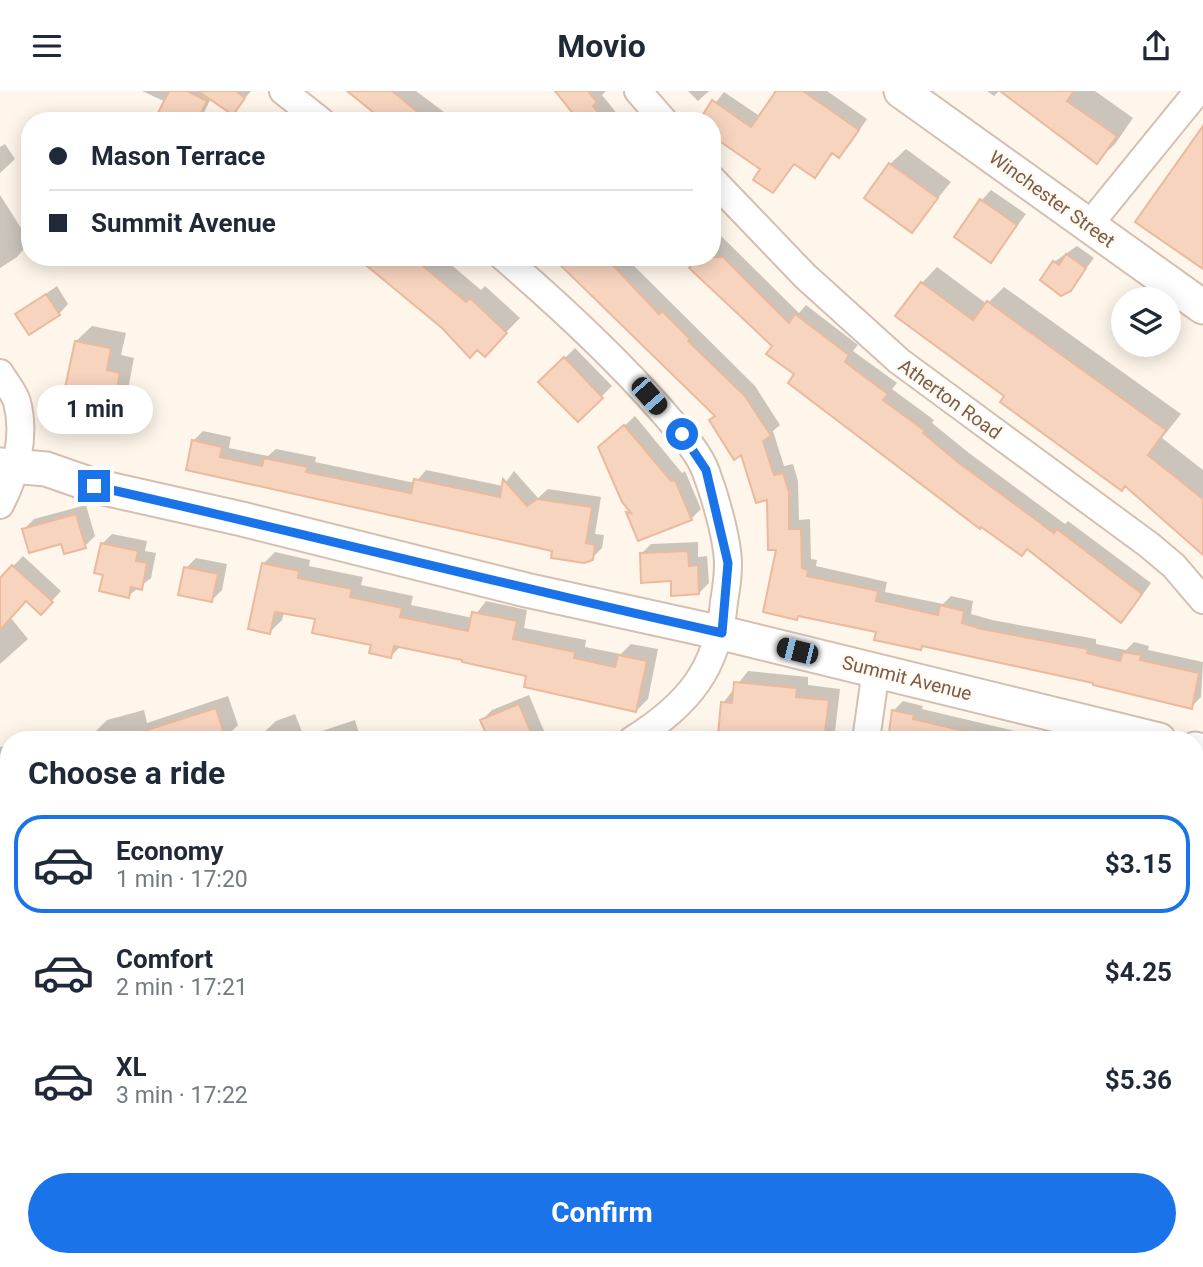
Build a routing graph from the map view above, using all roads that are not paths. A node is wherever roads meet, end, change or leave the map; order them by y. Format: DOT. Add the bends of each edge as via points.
graph roads {
  1 [pos="283,91"];
  2 [pos="638,91"];
  3 [pos="901,91"];
  4 [pos="1198,91"];
  5 [pos="310,112"];
  6 [pos="656,112"];
  7 [pos="721,188"];
  8 [pos="1090,225"];
  9 [pos="514,266"];
  10 [pos="1203,307"];
  11 [pos="0,373"];
  12 [pos="7,465"];
  13 [pos="0,505"];
  14 [pos="1203,600"];
  15 [pos="722,633"];
  16 [pos="876,670"];
  17 [pos="646,731"];
  18 [pos="867,731"];
  19 [pos="1123,731"];
  1 -- 5 [label="street"];
  2 -- 6 [label="street"];
  3 -- 8 [label="street, Winchester Street"];
  4 -- 8 [label="street"];
  7 -- 14 [label="street, Atherton Road" via="805,276 898,361 1149,545"];
  8 -- 10 [label="street, Winchester Street"];
  9 -- 15 [label="street" via="638,384 682,434 706,470 728,563"];
  11 -- 12 [label="street" via="16,400 21,428"];
  12 -- 13 [label="street" via="9,488"];
  12 -- 15 [label="street, Summit Avenue" via="46,469 94,486"];
  15 -- 16 [label="street, Summit Avenue"];
  15 -- 17 [label="street" via="697,688"];
  16 -- 18 [label="street"];
  16 -- 19 [label="street, Summit Avenue"];
}
